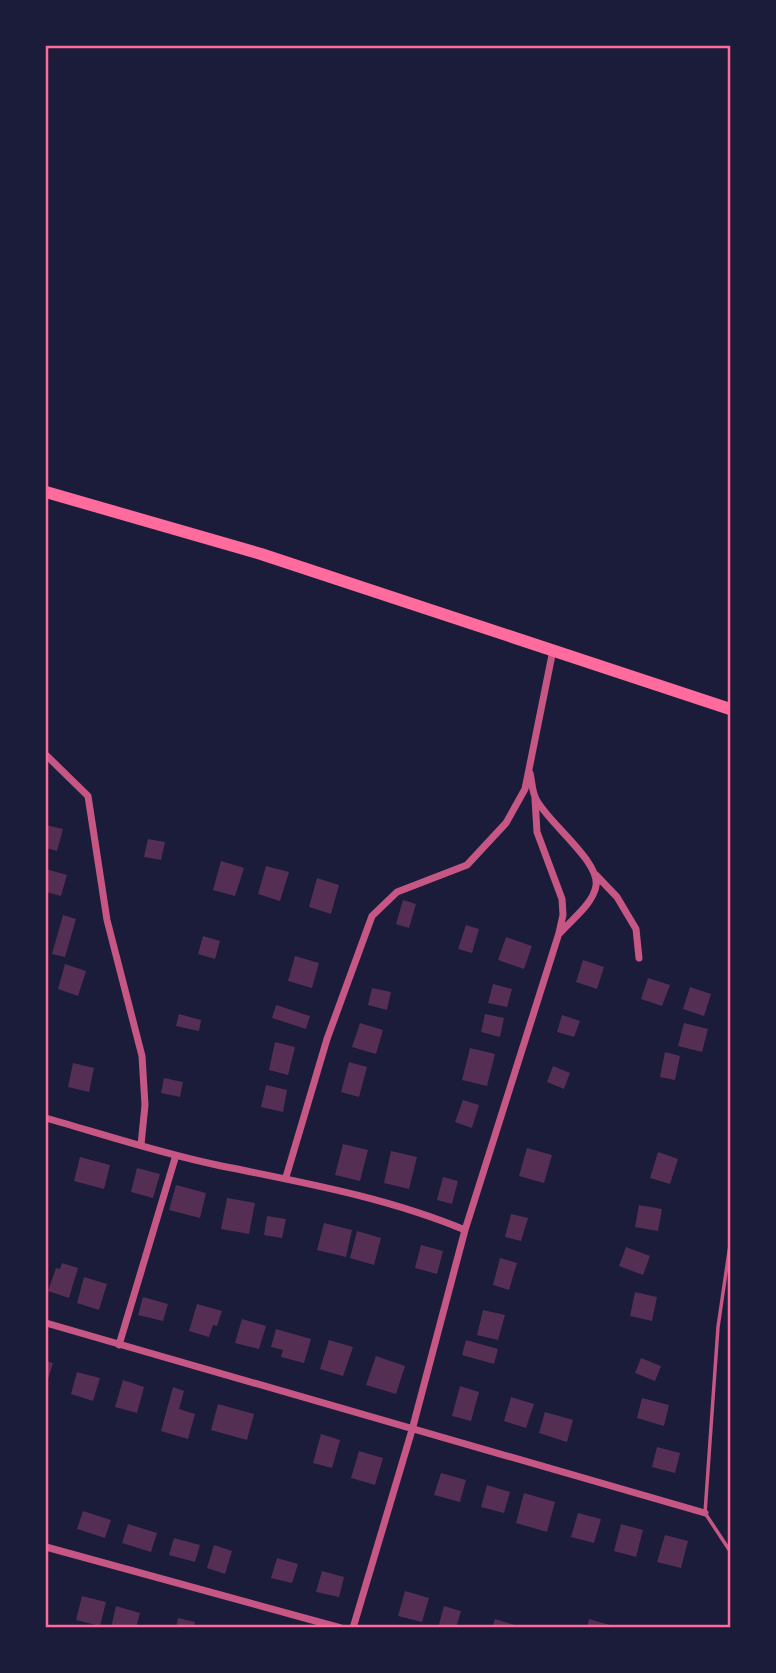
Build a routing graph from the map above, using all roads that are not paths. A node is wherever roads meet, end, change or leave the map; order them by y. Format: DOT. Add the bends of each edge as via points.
graph roads {
  1 [pos="46,492"];
  2 [pos="553,650"];
  3 [pos="730,709"];
  4 [pos="46,755"];
  5 [pos="529,767"];
  6 [pos="535,799"];
  7 [pos="596,874"];
  8 [pos="559,933"];
  9 [pos="639,958"];
  10 [pos="46,1118"];
  11 [pos="141,1145"];
  12 [pos="176,1155"];
  13 [pos="286,1177"];
  14 [pos="466,1230"];
  15 [pos="730,1245"];
  16 [pos="46,1323"];
  17 [pos="118,1345"];
  18 [pos="412,1430"];
  19 [pos="705,1513"];
  20 [pos="46,1546"];
  21 [pos="730,1551"];
  22 [pos="341,1628"];
  23 [pos="353,1628"];
  1 -- 2 [label="main road" via="261,554"];
  2 -- 3 [label="main road"];
  2 -- 5 [label="street"];
  4 -- 11 [label="street" via="88,796 107,920 142,1056 145,1105"];
  5 -- 6 [label="street"];
  5 -- 13 [label="street" via="517,806 467,864 397,892 372,915 327,1039"];
  6 -- 7 [label="street"];
  6 -- 8 [label="street" via="537,832 562,899"];
  7 -- 8 [label="street" via="591,898"];
  7 -- 9 [label="street" via="636,929"];
  8 -- 14 [label="street"];
  10 -- 11 [label="street"];
  11 -- 12 [label="street"];
  12 -- 13 [label="street"];
  12 -- 17 [label="street"];
  13 -- 14 [label="street" via="428,1214"];
  14 -- 18 [label="street"];
  15 -- 19 [label="lane" via="718,1327"];
  16 -- 17 [label="street"];
  17 -- 18 [label="street"];
  18 -- 19 [label="street"];
  18 -- 23 [label="street"];
  19 -- 21 [label="lane"];
  20 -- 22 [label="street"];
}
